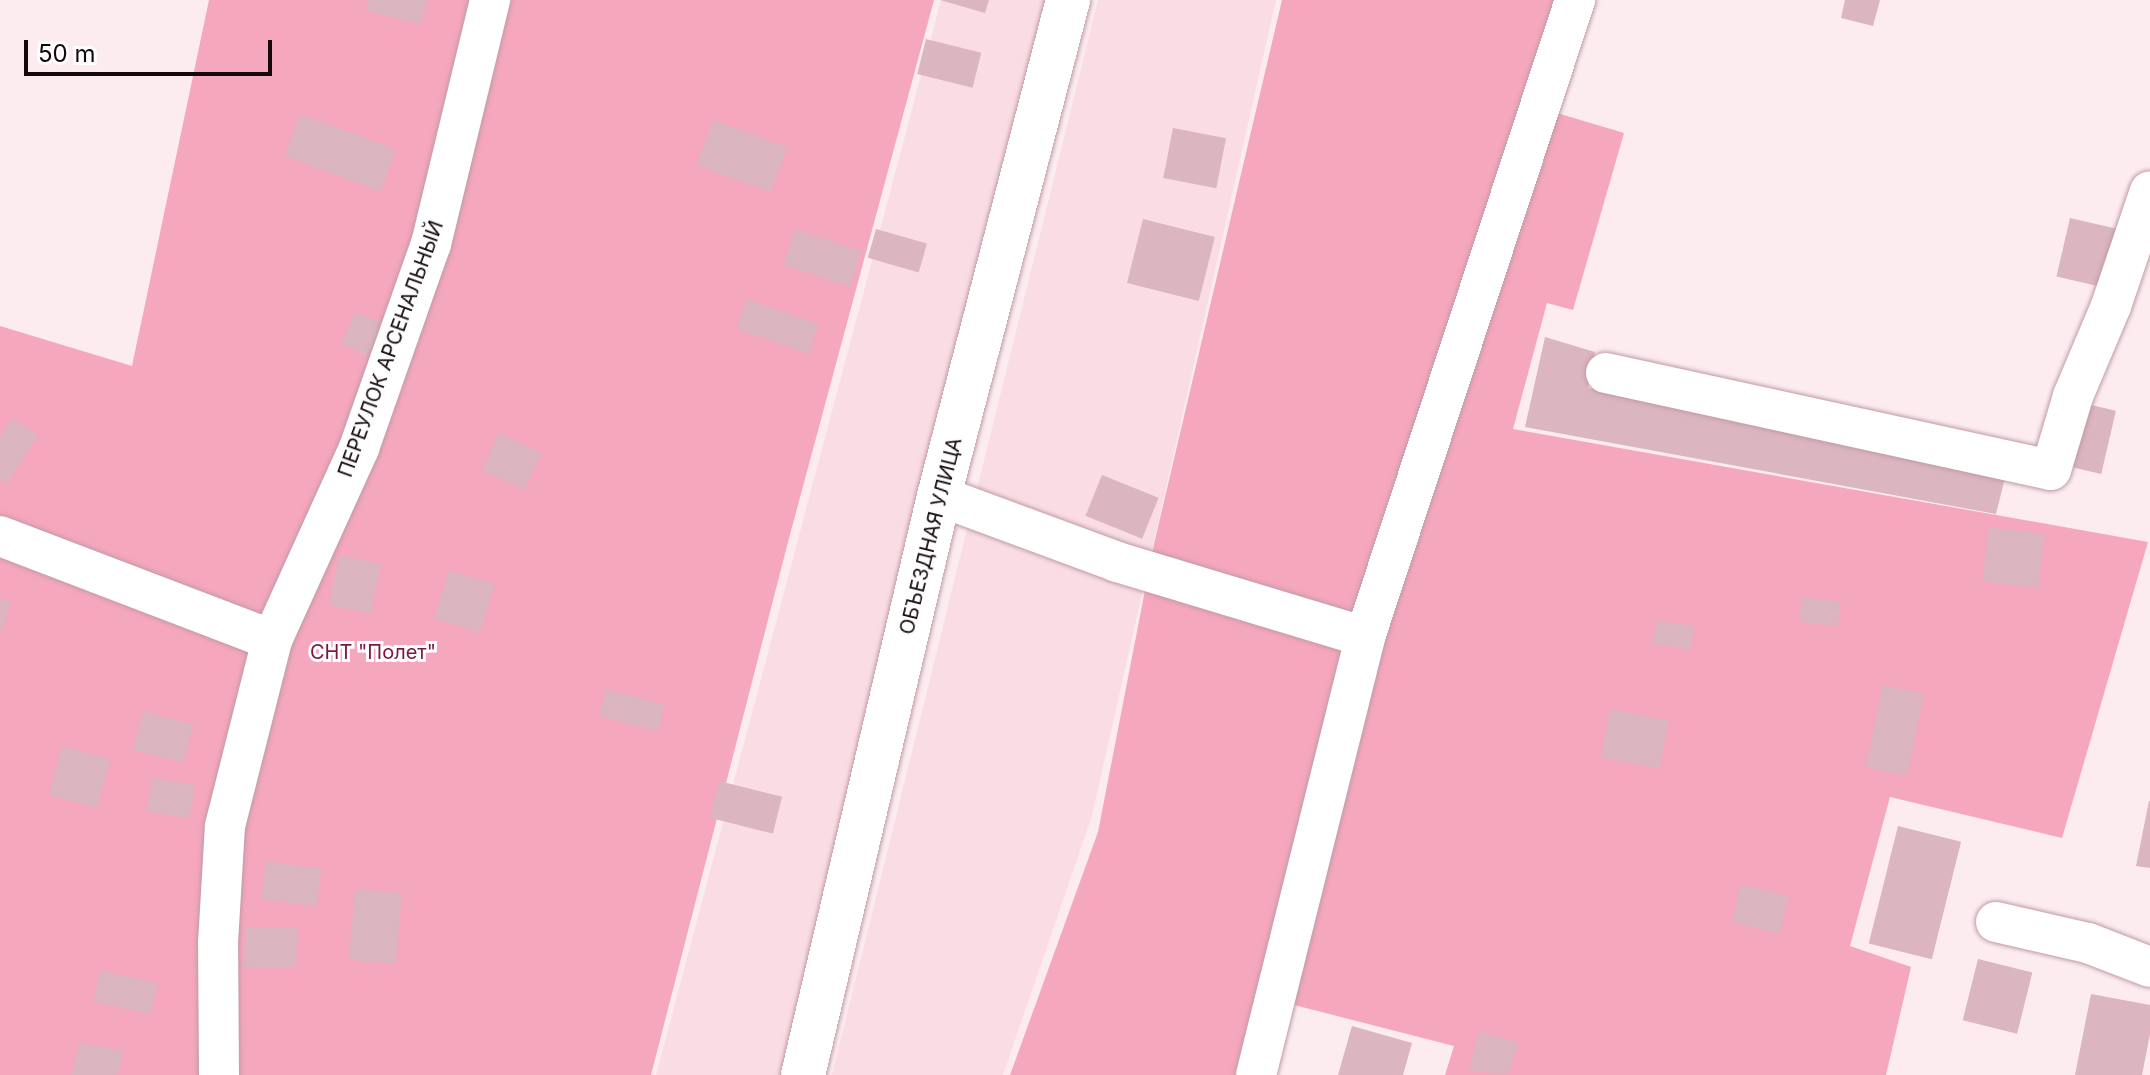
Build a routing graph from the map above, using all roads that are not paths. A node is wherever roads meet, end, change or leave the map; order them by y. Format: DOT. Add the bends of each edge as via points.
graph roads {
  1 [pos="490,0"];
  2 [pos="1068,0"];
  3 [pos="1575,0"];
  4 [pos="2150,191"];
  5 [pos="1606,373"];
  6 [pos="939,496"];
  7 [pos="0,536"];
  8 [pos="1365,637"];
  9 [pos="272,640"];
  10 [pos="1996,922"];
  11 [pos="2150,967"];
  12 [pos="219,1075"];
  13 [pos="803,1075"];
  14 [pos="1256,1075"];
  1 -- 9 [label="lane, ПЕРЕУЛОК АРСЕНАЛЬНЫЙ" via="431,244 359,448"];
  2 -- 6 [label="main road, ОБЪЕЗДНАЯ УЛИЦА"];
  3 -- 8 [label="lane"];
  4 -- 5 [label="lane" via="2073,396 2051,470"];
  6 -- 8 [label="lane" via="1117,562"];
  6 -- 13 [label="main road, ОБЪЕЗДНАЯ УЛИЦА"];
  7 -- 9 [label="lane"];
  8 -- 14 [label="lane"];
  9 -- 12 [label="lane, ПЕРЕУЛОК АРСЕНАЛЬНЫЙ" via="225,826 218,943"];
  10 -- 11 [label="lane" via="2088,943"];
}
